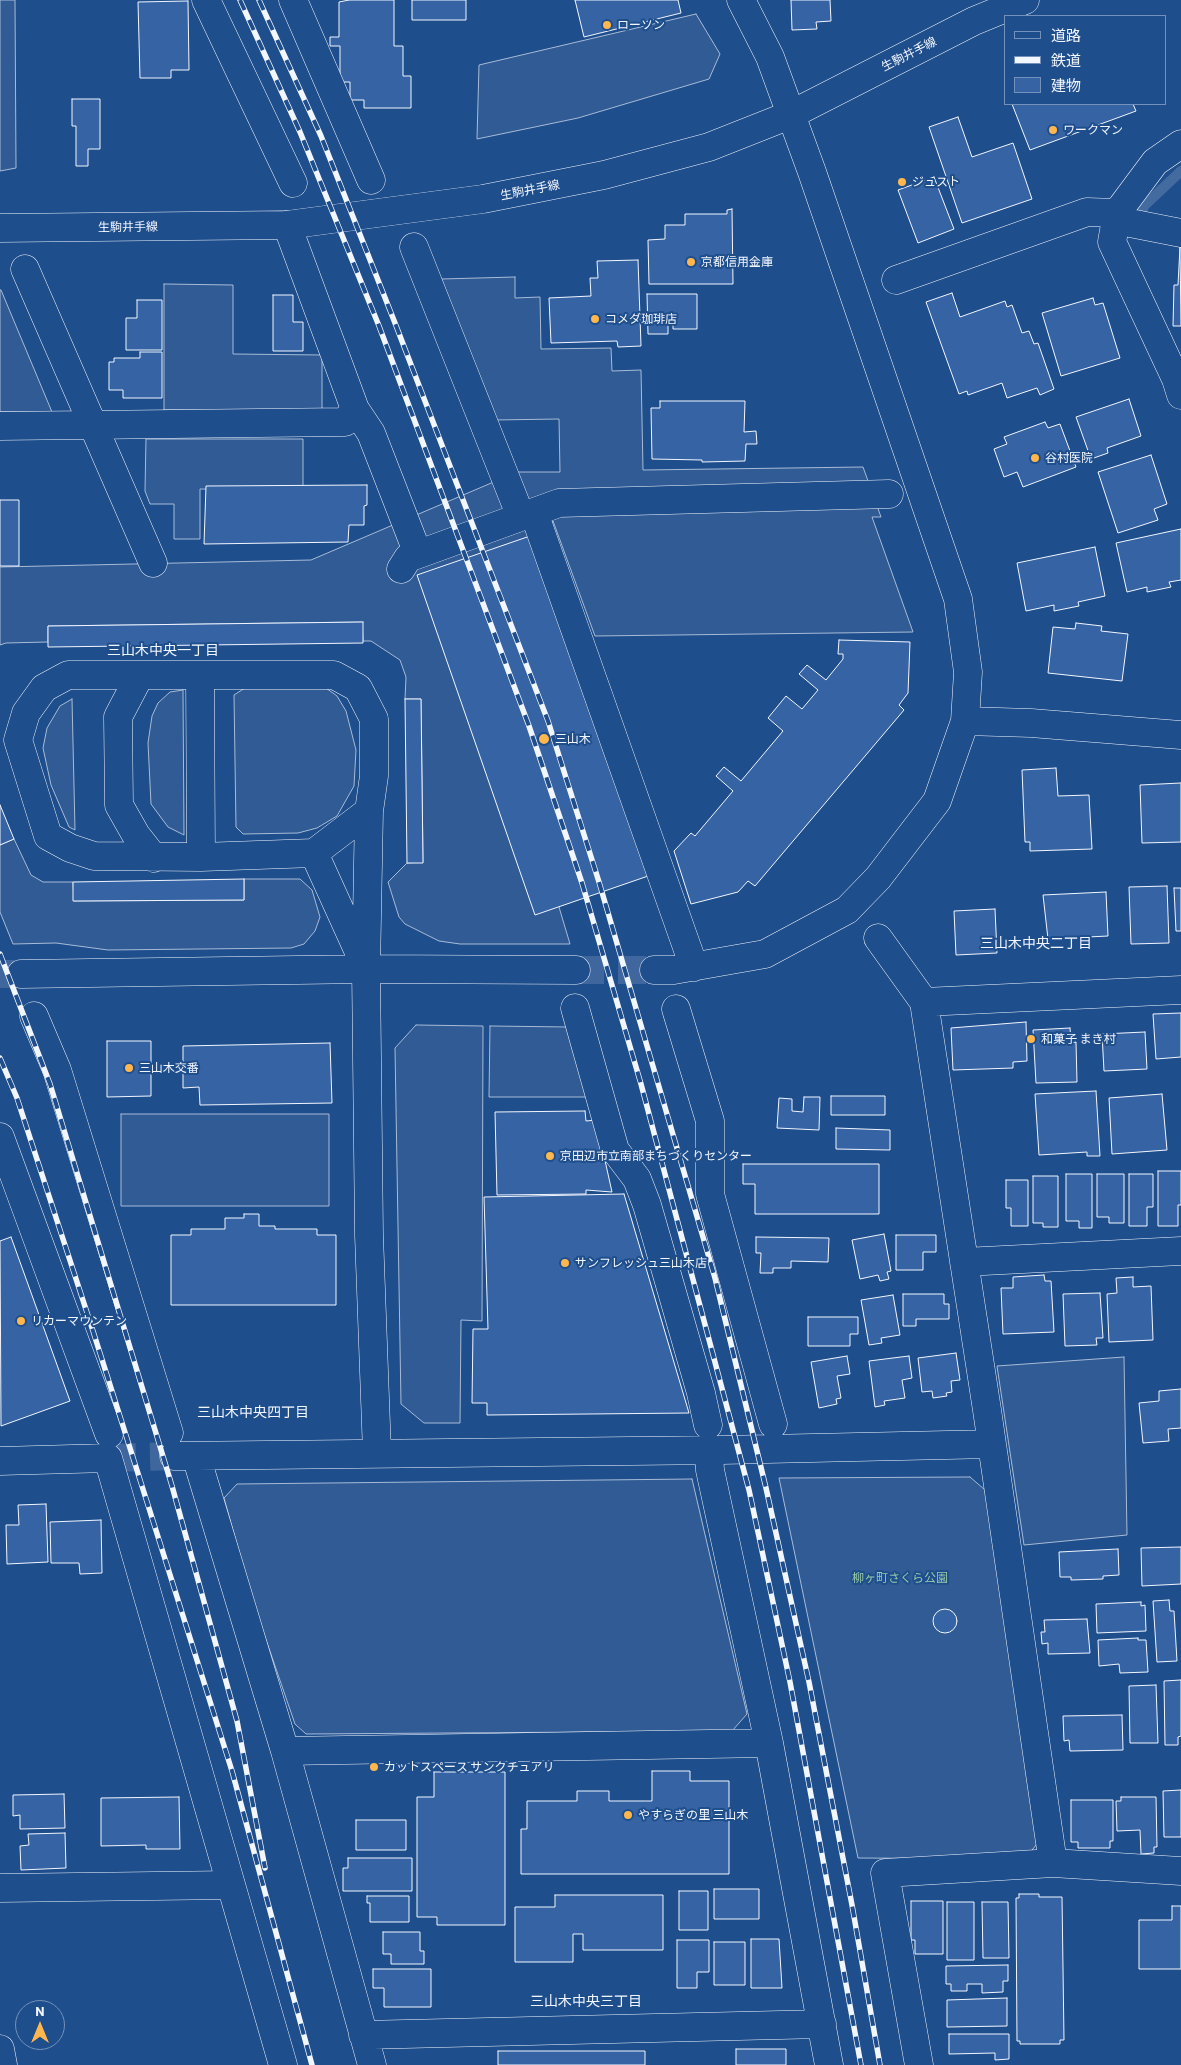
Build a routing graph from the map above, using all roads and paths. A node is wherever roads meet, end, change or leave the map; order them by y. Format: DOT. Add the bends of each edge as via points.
graph roads {
  1 [pos="206,0"];
  2 [pos="293,0"];
  3 [pos="741,0"];
  4 [pos="1025,0"];
  5 [pos="790,115"];
  6 [pos="1181,144"];
  7 [pos="371,180"];
  8 [pos="293,183"];
  9 [pos="1124,218"];
  10 [pos="287,225"];
  11 [pos="0,228"];
  12 [pos="1170,231"];
  13 [pos="414,247"];
  14 [pos="25,268"];
  15 [pos="896,280"];
  16 [pos="1181,395"];
  17 [pos="355,409"];
  18 [pos="91,424"];
  19 [pos="0,426"];
  20 [pos="889,494"];
  21 [pos="528,515"];
  22 [pos="153,563"];
  23 [pos="140,675"];
  24 [pos="200,675"];
  25 [pos="965,721"];
  26 [pos="1181,735"];
  27 [pos="369,811"];
  28 [pos="314,853"];
  29 [pos="201,857"];
  30 [pos="154,858"];
  31 [pos="878,938"];
  32 [pos="694,966"];
  33 [pos="366,969"];
  34 [pos="576,970"];
  35 [pos="654,970"];
  36 [pos="21,974"];
  37 [pos="1181,990"];
  38 [pos="924,1002"];
  39 [pos="575,1008"];
  40 [pos="676,1009"];
  41 [pos="34,1016"];
  42 [pos="0,1137"];
  43 [pos="1181,1251"];
  44 [pos="964,1262"];
  45 [pos="772,1424"];
  46 [pos="708,1438"];
  47 [pos="992,1444"];
  48 [pos="109,1446"];
  49 [pos="179,1448"];
  50 [pos="377,1453"];
  51 [pos="0,1461"];
  52 [pos="769,1743"];
  53 [pos="285,1751"];
  54 [pos="1053,1863"];
  55 [pos="1181,1871"];
  56 [pos="231,1885"];
  57 [pos="0,1888"];
  58 [pos="822,2024"];
  59 [pos="363,2035"];
  60 [pos="0,2049"];
  61 [pos="3,2065"];
  62 [pos="282,2065"];
  63 [pos="372,2065"];
  64 [pos="829,2065"];
  65 [pos="919,2065"];
  1 -- 8 [label="street"];
  2 -- 7 [label="street"];
  3 -- 5 [label="street" via="770,58"];
  4 -- 5 [label="street, 生駒井手線" via="974,21"];
  5 -- 10 [label="street, 生駒井手線" via="708,147 604,175 483,199"];
  5 -- 25 [label="street" via="958,598 968,672"];
  6 -- 9 [label="street" via="1155,162"];
  9 -- 12 [label="street"];
  9 -- 15 [label="street" via="1087,212"];
  9 -- 16 [label="street" via="1112,242"];
  10 -- 11 [label="street, 生駒井手線"];
  10 -- 17 [label="street"];
  13 -- 21 [label="street"];
  14 -- 18 [label="street"];
  17 -- 18 [label="street" via="345,422"];
  17 -- 21 [label="street" via="371,433 410,562"];
  18 -- 19 [label="street"];
  18 -- 22 [label="street"];
  20 -- 21 [label="street" via="559,503"];
  21 -- 32 [label="street" via="640,809"];
  23 -- 24 [label="street"];
  23 -- 30 [label="street" via="118,717 119,805"];
  23 -- 30 [label="street" via="68,675 44,688 26,713 18,740 48,836 94,856"];
  24 -- 27 [label="street" via="334,675 358,688 374,719 374,776"];
  24 -- 29 [label="street"];
  25 -- 26 [label="street"];
  25 -- 32 [label="street" via="937,801 878,878 847,910 765,954"];
  27 -- 28 [label="street"];
  27 -- 33 [label="street"];
  28 -- 29 [label="street"];
  28 -- 33 [label="street"];
  29 -- 30 [label="street"];
  31 -- 38 [label="street"];
  32 -- 35 [label="street"];
  33 -- 34 [label="street"];
  33 -- 36 [label="street"];
  33 -- 50 [label="street" via="369,1235"];
  37 -- 38 [label="street"];
  38 -- 44 [label="street"];
  39 -- 46 [label="street" via="616,1150 637,1179 647,1205 701,1392"];
  40 -- 45 [label="street" via="710,1121 710,1194"];
  41 -- 49 [label="street" via="57,1070"];
  42 -- 48 [label="street"];
  43 -- 44 [label="street"];
  44 -- 47 [label="street"];
  46 -- 47 [label="street"];
  46 -- 50 [label="street"];
  46 -- 52 [label="street" via="710,1470"];
  47 -- 54 [label="street"];
  48 -- 51 [label="street"];
  48 -- 56 [label="street"];
  49 -- 50 [label="street"];
  49 -- 53 [label="street"];
  52 -- 53 [label="street"];
  52 -- 58 [label="street"];
  53 -- 59 [label="street"];
  54 -- 55 [label="street"];
  54 -- 65 [label="street" via="885,1873"];
  56 -- 57 [label="street"];
  56 -- 62 [label="street"];
  58 -- 59 [label="street"];
  58 -- 64 [label="street"];
  59 -- 63 [label="street"];
  60 -- 61 [label="street"];
}
